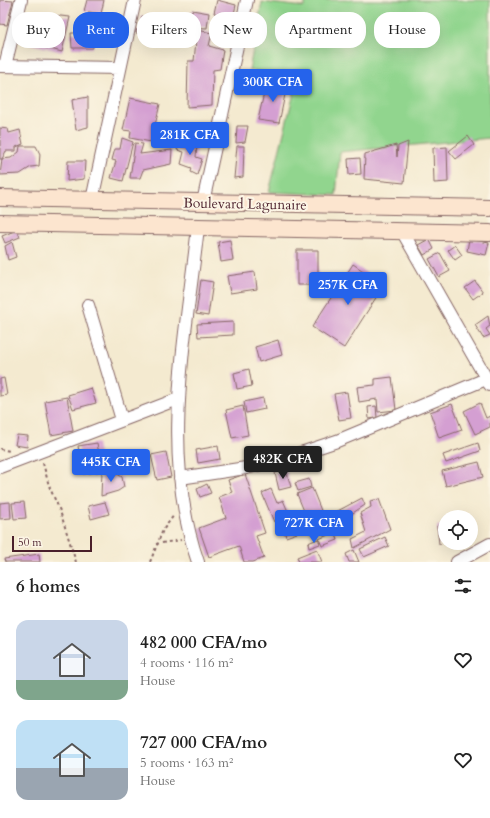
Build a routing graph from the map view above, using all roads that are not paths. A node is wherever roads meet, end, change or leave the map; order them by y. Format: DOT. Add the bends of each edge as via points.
graph roads {
  1 [pos="20,0"];
  2 [pos="135,0"];
  3 [pos="247,0"];
  4 [pos="2,66"];
  5 [pos="120,68"];
  6 [pos="0,198"];
  7 [pos="92,200"];
  8 [pos="203,202"];
  9 [pos="490,208"];
  10 [pos="0,223"];
  11 [pos="198,227"];
  12 [pos="402,231"];
  13 [pos="490,233"];
  14 [pos="88,306"];
  15 [pos="488,382"];
  16 [pos="178,399"];
  17 [pos="122,420"];
  18 [pos="0,468"];
  19 [pos="180,478"];
  20 [pos="490,544"];
  21 [pos="198,562"];
  22 [pos="457,562"];
  1 -- 4 [label="street"];
  2 -- 5 [label="street"];
  3 -- 8 [label="street"];
  4 -- 5 [label="street"];
  5 -- 7 [label="street"];
  6 -- 7 [label="main road, Boulevard Lagunaire"];
  7 -- 8 [label="main road, Boulevard Lagunaire"];
  8 -- 9 [label="main road, Boulevard Lagunaire"];
  10 -- 11 [label="main road, Boulevard Lagunaire"];
  11 -- 12 [label="main road, Boulevard Lagunaire"];
  11 -- 16 [label="street" via="182,345"];
  12 -- 13 [label="main road, Boulevard Lagunaire"];
  12 -- 15 [label="street"];
  14 -- 17 [label="street"];
  15 -- 19 [label="street" via="295,455 246,468"];
  16 -- 17 [label="street"];
  16 -- 19 [label="street"];
  17 -- 18 [label="street"];
  19 -- 21 [label="street" via="190,539"];
  20 -- 22 [label="street"];
}
